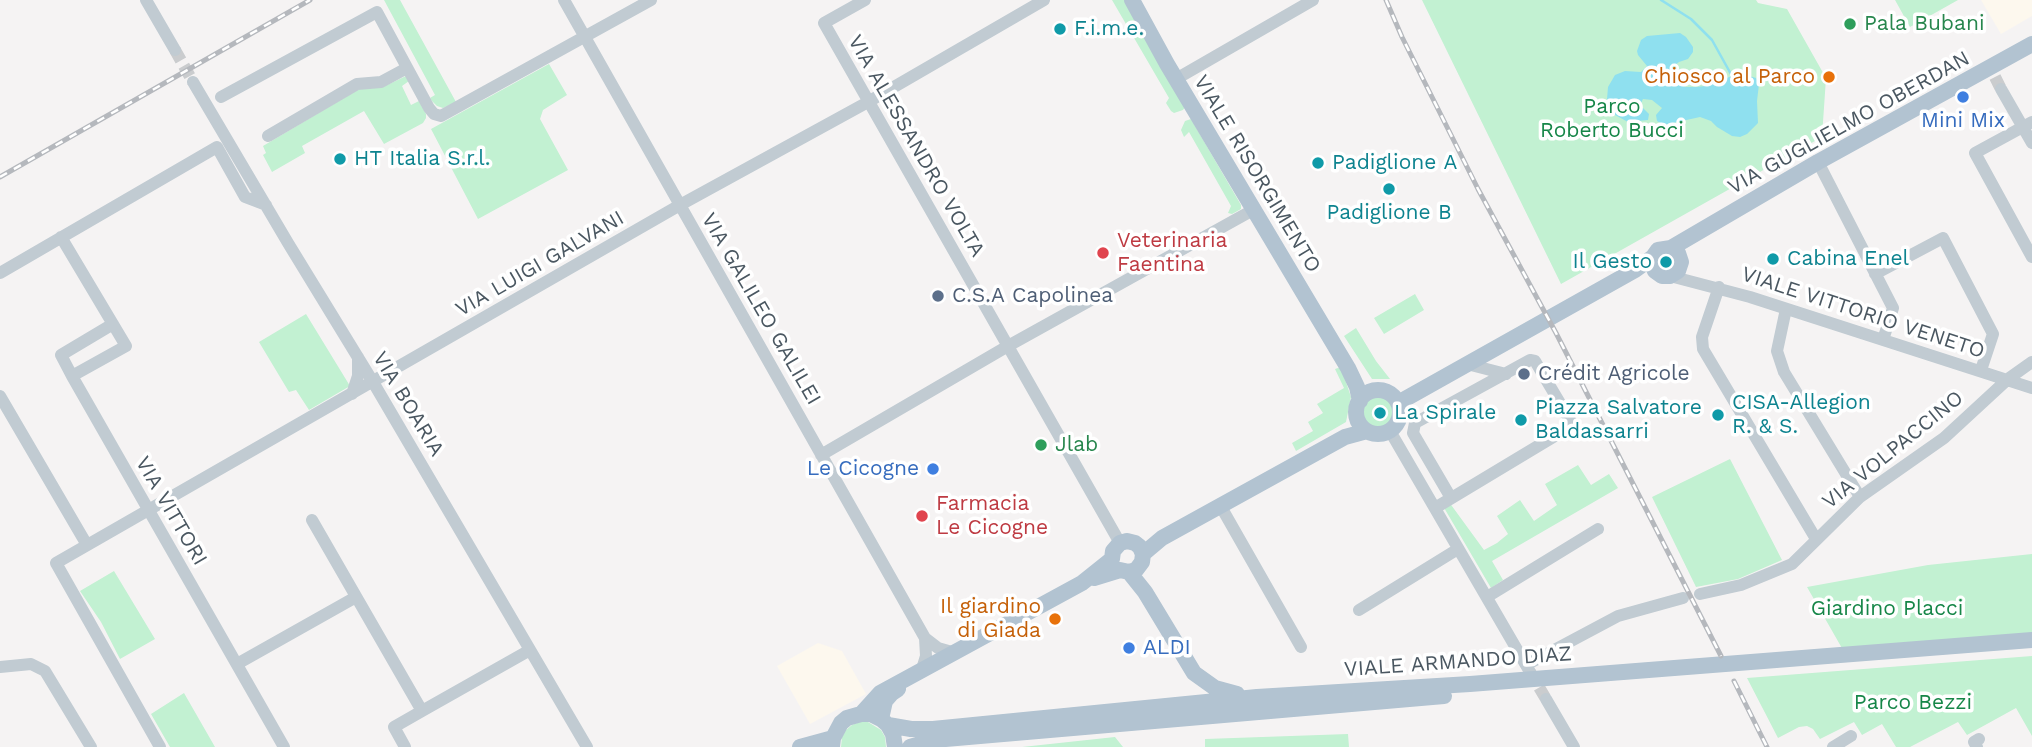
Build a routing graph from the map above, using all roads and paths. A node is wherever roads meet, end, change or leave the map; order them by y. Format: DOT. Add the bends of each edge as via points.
graph roads {
  1 [pos="146,0"];
  2 [pos="564,0"];
  3 [pos="651,0"];
  4 [pos="865,0"];
  5 [pos="1044,0"];
  6 [pos="1132,0"];
  7 [pos="1313,0"];
  8 [pos="585,37"];
  9 [pos="2032,44"];
  10 [pos="175,50"];
  11 [pos="407,68"];
  12 [pos="1995,78"];
  13 [pos="1176,79"];
  14 [pos="193,82"];
  15 [pos="221,97"];
  16 [pos="868,102"];
  17 [pos="2027,124"];
  18 [pos="268,135"];
  19 [pos="2032,143"];
  20 [pos="1818,162"];
  21 [pos="265,205"];
  22 [pos="680,205"];
  23 [pos="1253,210"];
  24 [pos="61,237"];
  25 [pos="2032,257"];
  26 [pos="1678,260"];
  27 [pos="1653,262"];
  28 [pos="0,273"];
  29 [pos="1875,274"];
  30 [pos="1719,287"];
  31 [pos="1786,309"];
  32 [pos="113,324"];
  33 [pos="1884,340"];
  34 [pos="1008,346"];
  35 [pos="358,358"];
  36 [pos="2032,362"];
  37 [pos="1467,364"];
  38 [pos="1348,368"];
  39 [pos="397,369"];
  40 [pos="1981,370"];
  41 [pos="1506,374"];
  42 [pos="72,376"];
  43 [pos="2008,379"];
  44 [pos="373,382"];
  45 [pos="2032,388"];
  46 [pos="1375,391"];
  47 [pos="352,394"];
  48 [pos="0,396"];
  49 [pos="1360,401"];
  50 [pos="1398,403"];
  51 [pos="1363,425"];
  52 [pos="1390,431"];
  53 [pos="821,454"];
  54 [pos="1860,497"];
  55 [pos="1451,498"];
  56 [pos="1220,505"];
  57 [pos="1435,508"];
  58 [pos="148,510"];
  59 [pos="312,520"];
  60 [pos="1598,529"];
  61 [pos="1816,539"];
  62 [pos="1120,543"];
  63 [pos="87,545"];
  64 [pos="1458,549"];
  65 [pos="1130,562"];
  66 [pos="1700,594"];
  67 [pos="356,597"];
  68 [pos="1487,597"];
  69 [pos="1683,598"];
  70 [pos="1359,610"];
  71 [pos="925,638"];
  72 [pos="2032,640"];
  73 [pos="1301,647"];
  74 [pos="2032,648"];
  75 [pos="530,650"];
  76 [pos="958,650"];
  77 [pos="237,664"];
  78 [pos="0,667"];
  79 [pos="922,669"];
  80 [pos="1470,689"];
  81 [pos="1257,697"];
  82 [pos="1546,699"];
  83 [pos="422,711"];
  84 [pos="861,714"];
  85 [pos="885,722"];
  86 [pos="1851,736"];
  87 [pos="832,742"];
  88 [pos="91,747"];
  89 [pos="160,747"];
  90 [pos="284,747"];
  91 [pos="405,747"];
  92 [pos="587,747"];
  93 [pos="800,747"];
  94 [pos="895,747"];
  95 [pos="910,747"];
  96 [pos="1574,747"];
  97 [pos="1833,747"];
  98 [pos="1977,747"];
  99 [pos="1983,747"];
  1 -- 10 [label="street"];
  2 -- 8 [label="street, VIA GALILEO GALILEI"];
  3 -- 8 [label="street"];
  4 -- 16 [label="street, VIA ALESSANDRO VOLTA" via="824,23"];
  5 -- 16 [label="street, VIA LUIGI GALVANI"];
  6 -- 13 [label="main road, VIALE RISORGIMENTO"];
  7 -- 13 [label="street"];
  8 -- 11 [label="street" via="441,116 432,112"];
  8 -- 22 [label="street, VIA GALILEO GALILEI"];
  9 -- 12 [label="main road, VIA GUGLIELMO OBERDAN"];
  11 -- 15 [label="street" via="377,12"];
  11 -- 18 [label="street" via="381,82 357,84"];
  12 -- 17 [label="street"];
  12 -- 20 [label="main road, VIA GUGLIELMO OBERDAN"];
  13 -- 23 [label="main road, VIALE RISORGIMENTO"];
  14 -- 21 [label="street, VIA BOARIA"];
  16 -- 22 [label="street, VIA LUIGI GALVANI"];
  16 -- 34 [label="street, VIA ALESSANDRO VOLTA"];
  17 -- 19 [label="street"];
  17 -- 25 [label="street" via="1975,153"];
  20 -- 26 [label="main road, VIA GUGLIELMO OBERDAN"];
  20 -- 29 [label="street"];
  21 -- 24 [label="street" via="245,197 217,147"];
  21 -- 35 [label="street, VIA BOARIA"];
  22 -- 39 [label="street, VIA LUIGI GALVANI"];
  22 -- 53 [label="street, VIA GALILEO GALILEI"];
  23 -- 34 [label="street"];
  23 -- 38 [label="main road, VIALE RISORGIMENTO"];
  24 -- 28 [label="street"];
  24 -- 32 [label="street"];
  26 -- 27 [label="main road, VIA GUGLIELMO OBERDAN" via="1662,248"];
  26 -- 27 [label="main road" via="1658,274"];
  26 -- 30 [label="street, VIALE VITTORIO VENETO"];
  27 -- 37 [label="main road, VIA GUGLIELMO OBERDAN"];
  29 -- 33 [label="street" via="1893,308"];
  29 -- 40 [label="street" via="1943,238 1993,334"];
  30 -- 31 [label="street, VIALE VITTORIO VENETO"];
  30 -- 61 [label="street" via="1702,337 1703,349"];
  31 -- 33 [label="street, VIALE VITTORIO VENETO"];
  31 -- 54 [label="street" via="1777,351 1784,372"];
  32 -- 42 [label="street, VIA VITTORI" via="61,355"];
  32 -- 42 [label="street" via="126,346"];
  33 -- 40 [label="street, VIALE VITTORIO VENETO"];
  34 -- 53 [label="street"];
  34 -- 62 [label="street, VIA ALESSANDRO VOLTA"];
  35 -- 39 [label="street" via="372,367"];
  35 -- 44 [label="street, VIA BOARIA"];
  35 -- 47 [label="street"];
  36 -- 43 [label="street, VIA VOLPACCINO"];
  37 -- 41 [label="street"];
  37 -- 50 [label="main road, VIA GUGLIELMO OBERDAN"];
  38 -- 46 [label="main road, VIALE RISORGIMENTO"];
  38 -- 49 [label="main road, VIALE RISORGIMENTO"];
  39 -- 44 [label="street, VIA LUIGI GALVANI"];
  40 -- 43 [label="street, VIALE VITTORIO VENETO"];
  41 -- 55 [label="street" via="1415,423 1413,433"];
  41 -- 55 [label="street" via="1535,361 1573,425"];
  42 -- 58 [label="street, VIA VITTORI"];
  43 -- 45 [label="street, VIALE VITTORIO VENETO"];
  43 -- 54 [label="street, VIA VOLPACCINO" via="1944,438"];
  44 -- 47 [label="street, VIA LUIGI GALVANI"];
  44 -- 75 [label="street, VIA BOARIA"];
  46 -- 49 [label="main road"];
  46 -- 50 [label="main road" via="1388,393"];
  47 -- 58 [label="street, VIA LUIGI GALVANI"];
  48 -- 63 [label="street"];
  49 -- 51 [label="main road" via="1357,407"];
  50 -- 52 [label="main road" via="1398,422"];
  51 -- 52 [label="main road" via="1378,434"];
  51 -- 56 [label="main road"];
  52 -- 57 [label="street"];
  53 -- 71 [label="street, VIA GALILEO GALILEI"];
  54 -- 61 [label="street, VIA VOLPACCINO"];
  55 -- 57 [label="street"];
  56 -- 65 [label="main road" via="1162,537"];
  56 -- 73 [label="street"];
  57 -- 64 [label="street"];
  58 -- 63 [label="street, VIA LUIGI GALVANI"];
  58 -- 77 [label="street, VIA VITTORI"];
  59 -- 67 [label="street"];
  60 -- 68 [label="street"];
  61 -- 66 [label="street, VIA VOLPACCINO" via="1792,564 1741,585"];
  62 -- 65 [label="main road" via="1113,551"];
  63 -- 89 [label="street, VIA LUIGI GALVANI" via="56,562"];
  64 -- 68 [label="street"];
  64 -- 70 [label="street"];
  65 -- 76 [label="main road"];
  65 -- 81 [label="main road" via="1190,669 1226,692"];
  67 -- 77 [label="street"];
  67 -- 83 [label="street"];
  68 -- 69 [label="street" via="1528,668 1618,615"];
  71 -- 76 [label="street" via="938,648"];
  71 -- 79 [label="street"];
  72 -- 80 [label="main road, VIALE ARMANDO DIAZ"];
  74 -- 80 [label="main road, VIALE ARMANDO DIAZ"];
  75 -- 83 [label="street"];
  75 -- 92 [label="street, VIA BOARIA"];
  76 -- 79 [label="main road"];
  76 -- 85 [label="main road" via="959,656 892,693 885,701"];
  77 -- 90 [label="street, VIA VITTORI"];
  78 -- 88 [label="street" via="31,664 45,671"];
  79 -- 84 [label="main road" via="880,693"];
  80 -- 81 [label="main road, VIALE ARMANDO DIAZ"];
  80 -- 95 [label="main road, VIALE ARMANDO DIAZ" via="934,740"];
  81 -- 85 [label="main road, VIALE ARMANDO DIAZ" via="933,729"];
  82 -- 96 [label="street"];
  83 -- 91 [label="street" via="394,727"];
  84 -- 85 [label="main road, VIALE ARMANDO DIAZ"];
  84 -- 87 [label="main road" via="841,723"];
  85 -- 94 [label="main road"];
  86 -- 97 [label="street"];
  87 -- 93 [label="main road"];
  98 -- 99 [label="street" via="1974,742 1979,739"];
}
